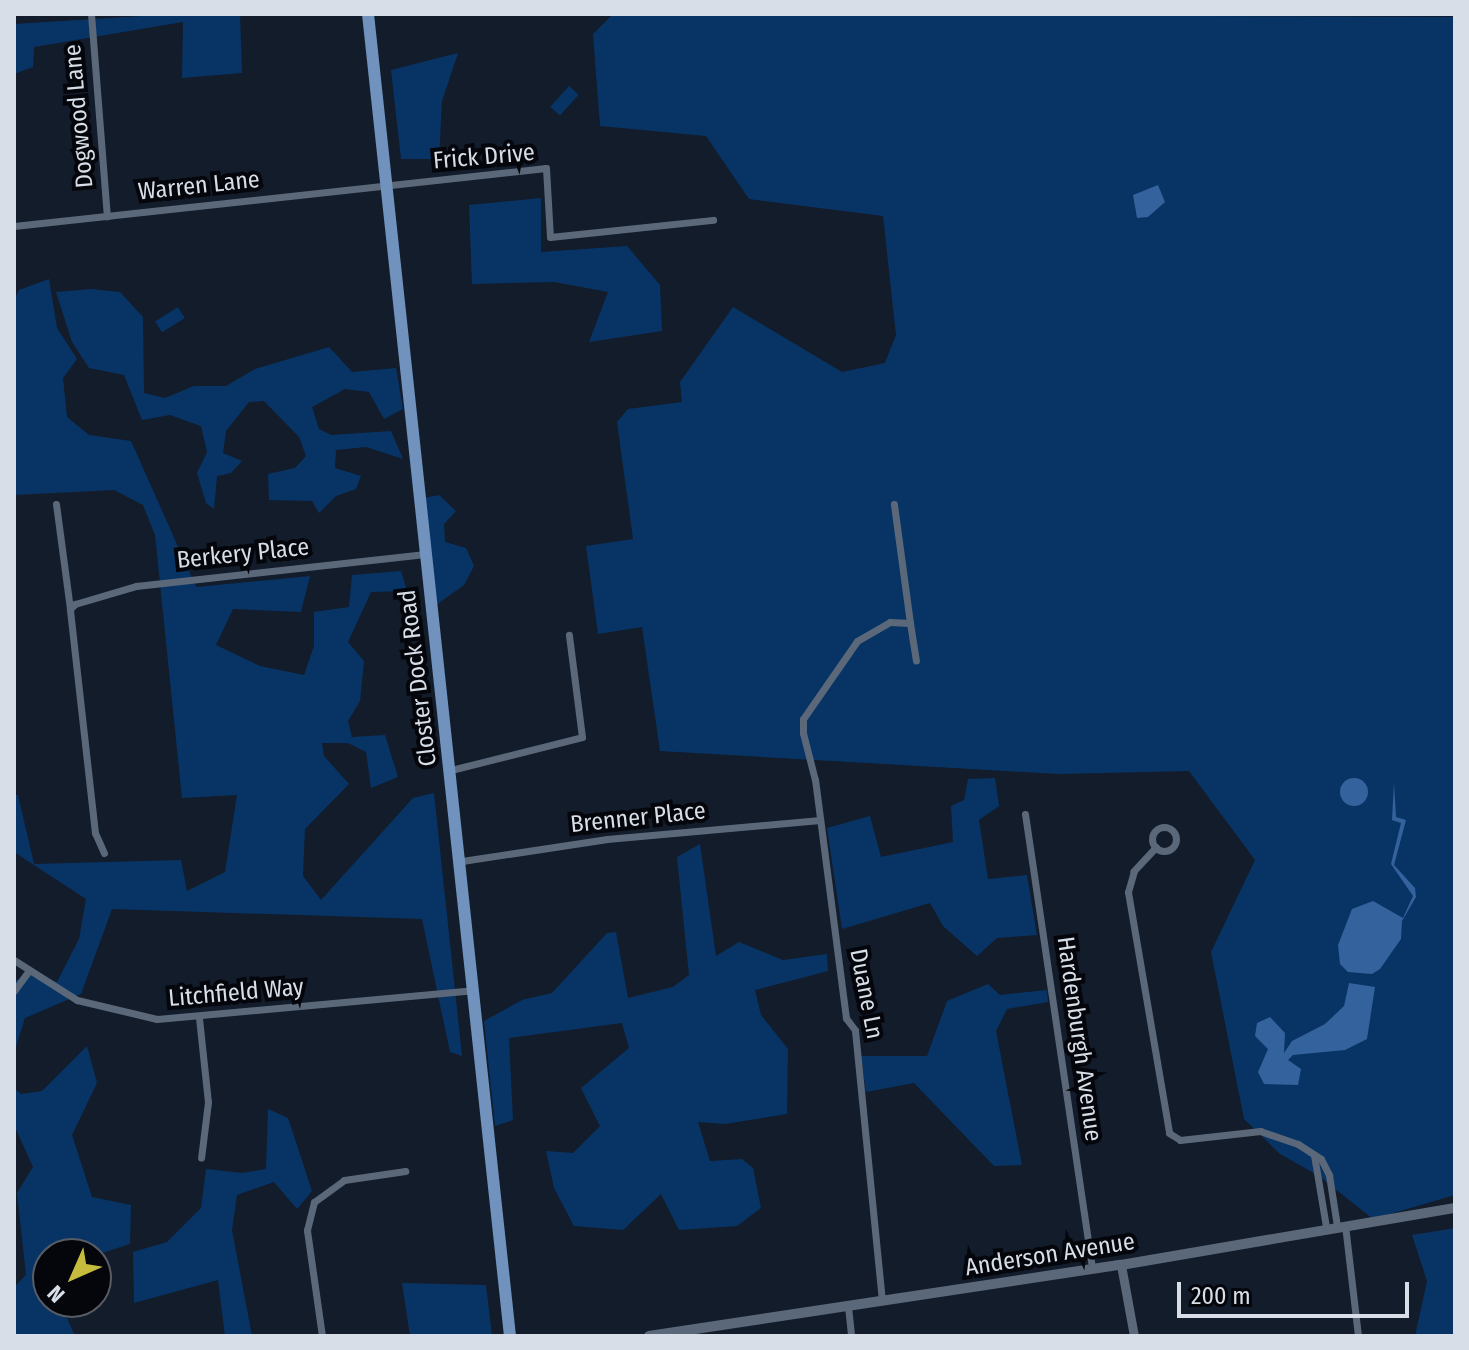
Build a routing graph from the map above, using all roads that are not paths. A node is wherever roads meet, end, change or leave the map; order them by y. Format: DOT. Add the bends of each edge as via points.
graph roads {
  1 [pos="91,14"];
  2 [pos="368,14"];
  3 [pos="388,187"];
  4 [pos="107,216"];
  5 [pos="713,220"];
  6 [pos="14,226"];
  7 [pos="56,504"];
  8 [pos="894,504"];
  9 [pos="425,554"];
  10 [pos="70,609"];
  11 [pos="910,623"];
  12 [pos="569,635"];
  13 [pos="916,661"];
  14 [pos="451,770"];
  15 [pos="1025,814"];
  16 [pos="820,820"];
  17 [pos="1156,847"];
  18 [pos="104,853"];
  19 [pos="462,861"];
  20 [pos="14,960"];
  21 [pos="28,972"];
  22 [pos="475,990"];
  23 [pos="14,991"];
  24 [pos="199,1018"];
  25 [pos="201,1158"];
  26 [pos="405,1171"];
  27 [pos="1455,1208"];
  28 [pos="1336,1226"];
  29 [pos="1121,1265"];
  30 [pos="1092,1269"];
  31 [pos="882,1301"];
  32 [pos="848,1306"];
  33 [pos="708,1332"];
  34 [pos="322,1336"];
  35 [pos="510,1336"];
  36 [pos="649,1336"];
  37 [pos="851,1336"];
  38 [pos="1134,1336"];
  39 [pos="1358,1336"];
  1 -- 4 [label="street, Dogwood Lane"];
  2 -- 3 [label="main road, Closter Dock Road"];
  3 -- 4 [label="street, Warren Lane"];
  3 -- 5 [label="street, Frick Drive" via="546,168 550,237"];
  3 -- 9 [label="main road, Closter Dock Road"];
  4 -- 6 [label="street, Warren Lane"];
  7 -- 10 [label="street"];
  8 -- 11 [label="street"];
  9 -- 10 [label="street, Berkery Place" via="136,586 86,598"];
  9 -- 14 [label="main road, Closter Dock Road"];
  10 -- 18 [label="street" via="95,833"];
  11 -- 13 [label="street"];
  11 -- 16 [label="street, Duane Ln" via="890,622 857,641 803,719"];
  12 -- 14 [label="street" via="582,737"];
  14 -- 19 [label="main road, Closter Dock Road"];
  15 -- 30 [label="street, Hardenburgh Avenue"];
  16 -- 19 [label="street, Brenner Place" via="607,839"];
  16 -- 31 [label="street, Duane Ln" via="846,1018 855,1030"];
  17 -- 28 [label="street" via="1134,871 1128,892 1169,1133 1180,1140 1260,1131 1314,1155 1329,1175"];
  19 -- 22 [label="main road, Closter Dock Road"];
  20 -- 21 [label="street, Litchfield Way"];
  21 -- 23 [label="street"];
  21 -- 24 [label="street, Litchfield Way" via="77,1000 116,1013"];
  22 -- 24 [label="street, Litchfield Way" via="432,990"];
  22 -- 35 [label="main road, Closter Dock Road"];
  24 -- 25 [label="street" via="208,1110"];
  26 -- 34 [label="street" via="344,1180 314,1202 307,1230"];
  27 -- 28 [label="main road, Anderson Avenue"];
  28 -- 29 [label="main road, Anderson Avenue"];
  28 -- 39 [label="street"];
  29 -- 30 [label="main road, Anderson Avenue"];
  29 -- 38 [label="street"];
  30 -- 31 [label="main road, Anderson Avenue"];
  31 -- 32 [label="main road, Anderson Avenue"];
  32 -- 33 [label="main road, Anderson Avenue"];
  32 -- 37 [label="street"];
  33 -- 36 [label="main road, Anderson Avenue"];
}
